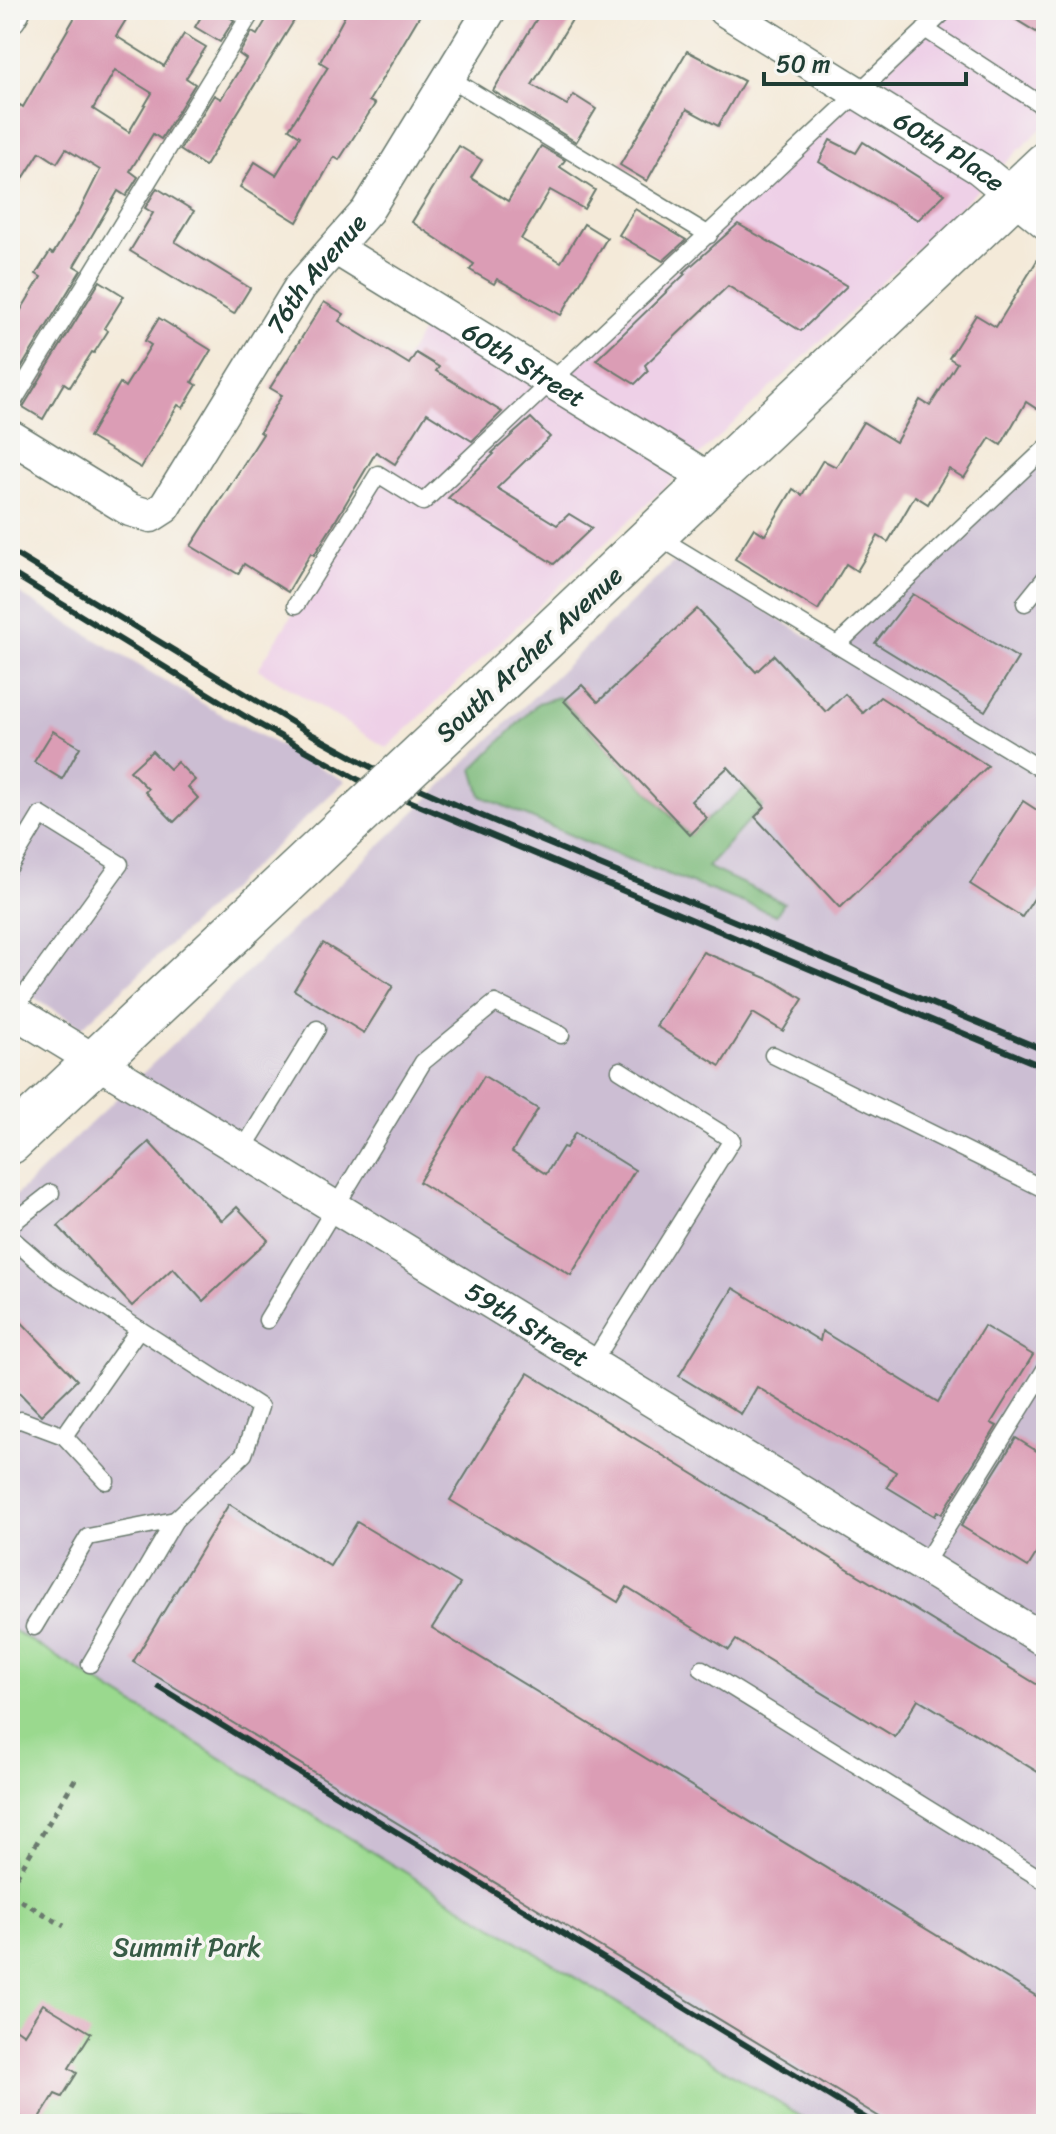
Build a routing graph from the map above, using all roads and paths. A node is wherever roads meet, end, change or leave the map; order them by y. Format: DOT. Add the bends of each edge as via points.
graph roads {
  1 [pos="14,10"];
  2 [pos="253,10"];
  3 [pos="490,10"];
  4 [pos="724,10"];
  5 [pos="946,10"];
  6 [pos="10,17"];
  7 [pos="925,29"];
  8 [pos="448,77"];
  9 [pos="857,92"];
  10 [pos="1046,108"];
  11 [pos="1046,164"];
  12 [pos="1029,210"];
  13 [pos="709,235"];
  14 [pos="335,248"];
  15 [pos="552,382"];
  16 [pos="10,407"];
  17 [pos="10,436"];
  18 [pos="1046,448"];
  19 [pos="713,481"];
  20 [pos="656,535"];
  21 [pos="1046,577"];
  22 [pos="1025,603"];
  23 [pos="296,605"];
  24 [pos="837,645"];
  25 [pos="1046,772"];
  26 [pos="10,866"];
  27 [pos="12,1010"];
  28 [pos="317,1029"];
  29 [pos="561,1035"];
  30 [pos="773,1055"];
  31 [pos="95,1061"];
  32 [pos="620,1070"];
  33 [pos="10,1142"];
  34 [pos="242,1151"];
  35 [pos="1046,1190"];
  36 [pos="51,1193"];
  37 [pos="335,1208"];
  38 [pos="10,1225"];
  39 [pos="10,1237"];
  40 [pos="267,1320"];
  41 [pos="139,1329"];
  42 [pos="592,1364"];
  43 [pos="1046,1368"];
  44 [pos="10,1422"];
  45 [pos="64,1436"];
  46 [pos="106,1481"];
  47 [pos="175,1520"];
  48 [pos="923,1566"];
  49 [pos="34,1627"];
  50 [pos="1046,1641"];
  51 [pos="90,1664"];
  52 [pos="702,1669"];
  53 [pos="77,1776"];
  54 [pos="1046,1882"];
  55 [pos="10,1887"];
  56 [pos="10,1894"];
  57 [pos="64,1926"];
  1 -- 6 [label="street"];
  2 -- 16 [label="lane"];
  3 -- 8 [label="street, 76th Avenue"];
  4 -- 9 [label="street, 60th Place"];
  5 -- 7 [label="lane"];
  7 -- 9 [label="lane"];
  7 -- 10 [label="lane"];
  8 -- 13 [label="lane"];
  8 -- 14 [label="street, 76th Avenue" via="367,211"];
  9 -- 12 [label="street, 60th Place" via="980,169"];
  9 -- 13 [label="lane"];
  11 -- 12 [label="main road, South Archer Avenue"];
  12 -- 19 [label="main road, South Archer Avenue"];
  13 -- 15 [label="lane"];
  14 -- 15 [label="street, 60th Street"];
  14 -- 17 [label="street, 76th Avenue" via="300,287 165,507 151,516 130,510"];
  15 -- 19 [label="street, 60th Street"];
  15 -- 23 [label="lane" via="423,502 378,474"];
  18 -- 24 [label="lane"];
  19 -- 20 [label="main road, South Archer Avenue"];
  20 -- 24 [label="lane"];
  20 -- 31 [label="main road, South Archer Avenue, bridge"];
  21 -- 22 [label="lane"];
  24 -- 25 [label="lane"];
  26 -- 27 [label="lane" via="41,815 120,864"];
  27 -- 31 [label="street, 59th Street"];
  28 -- 34 [label="lane"];
  29 -- 37 [label="lane" via="495,1003 423,1062"];
  30 -- 35 [label="lane"];
  31 -- 33 [label="main road, South Archer Avenue"];
  31 -- 34 [label="street, 59th Street"];
  32 -- 42 [label="lane" via="732,1140"];
  34 -- 37 [label="street, 59th Street"];
  36 -- 38 [label="lane"];
  37 -- 40 [label="lane"];
  37 -- 42 [label="street, 59th Street"];
  39 -- 41 [label="lane" via="52,1273"];
  41 -- 45 [label="lane"];
  41 -- 47 [label="lane" via="260,1407 244,1454"];
  42 -- 48 [label="street, 59th Street"];
  43 -- 48 [label="lane"];
  44 -- 45 [label="lane" via="21,1420"];
  45 -- 46 [label="lane"];
  47 -- 49 [label="lane" via="88,1537"];
  47 -- 51 [label="lane"];
  48 -- 50 [label="street, 59th Street"];
  52 -- 54 [label="lane"];
  53 -- 55 [label="path"];
  56 -- 57 [label="path"];
}
